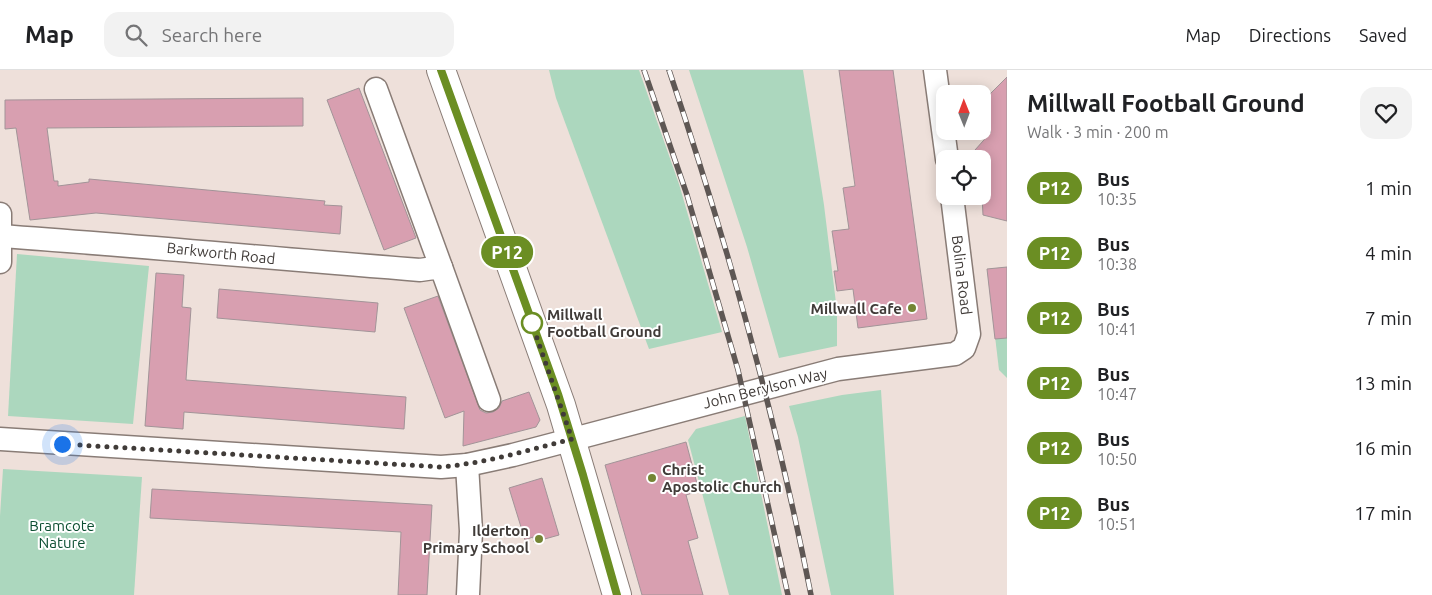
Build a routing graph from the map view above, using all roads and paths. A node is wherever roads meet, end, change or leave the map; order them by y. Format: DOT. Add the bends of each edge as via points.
graph roads {
  1 [pos="441,70"];
  2 [pos="936,70"];
  3 [pos="376,89"];
  4 [pos="946,150"];
  5 [pos="953,205"];
  6 [pos="0,229"];
  7 [pos="0,262"];
  8 [pos="441,267"];
  9 [pos="960,351"];
  10 [pos="489,400"];
  11 [pos="572,439"];
  12 [pos="0,440"];
  13 [pos="467,465"];
  14 [pos="468,595"];
  15 [pos="617,595"];
  1 -- 11 [label="street"];
  2 -- 4 [label="street"];
  3 -- 8 [label="street"];
  5 -- 9 [label="street, Bolina Road" via="969,328 967,344"];
  6 -- 7 [label="street"];
  6 -- 8 [label="street, Barkworth Road" via="217,254 420,270"];
  8 -- 10 [label="street"];
  9 -- 11 [label="street, John Berylson Way" via="838,369"];
  11 -- 13 [label="street, John Berylson Way"];
  11 -- 15 [label="street"];
  12 -- 13 [label="street, John Berylson Way" via="441,467"];
  13 -- 14 [label="street" via="471,531"];
}
